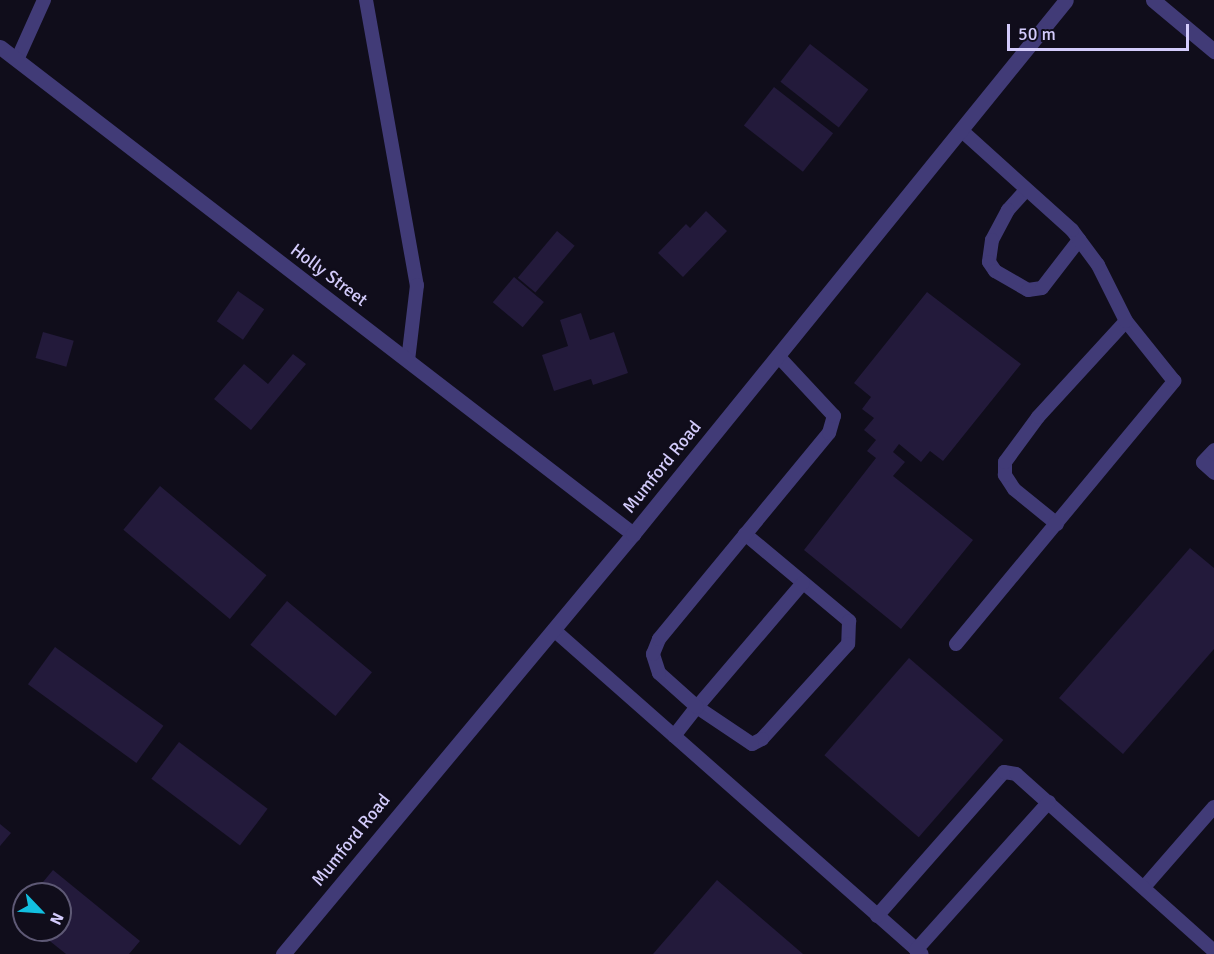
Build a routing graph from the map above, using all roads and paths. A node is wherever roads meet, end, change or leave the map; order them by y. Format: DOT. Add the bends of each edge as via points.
graph roads {
  1 [pos="44,0"];
  2 [pos="366,0"];
  3 [pos="1066,0"];
  4 [pos="1153,0"];
  5 [pos="0,47"];
  6 [pos="1214,51"];
  7 [pos="17,60"];
  8 [pos="961,130"];
  9 [pos="1026,190"];
  10 [pos="1079,240"];
  11 [pos="1126,321"];
  12 [pos="778,356"];
  13 [pos="408,360"];
  14 [pos="1214,450"];
  15 [pos="1209,467"];
  16 [pos="1057,524"];
  17 [pos="633,534"];
  18 [pos="745,534"];
  19 [pos="803,583"];
  20 [pos="554,630"];
  21 [pos="956,644"];
  22 [pos="697,707"];
  23 [pos="674,736"];
  24 [pos="1049,802"];
  25 [pos="1214,807"];
  26 [pos="1145,886"];
  27 [pos="877,916"];
  28 [pos="1214,951"];
  29 [pos="918,952"];
  30 [pos="283,954"];
  1 -- 7 [label="lane"];
  2 -- 13 [label="lane" via="417,285"];
  3 -- 8 [label="street, Mumford Road"];
  4 -- 6 [label="street"];
  5 -- 7 [label="street, Holly Street"];
  7 -- 13 [label="street, Holly Street"];
  8 -- 9 [label="lane"];
  8 -- 12 [label="street, Mumford Road"];
  9 -- 10 [label="lane"];
  9 -- 10 [label="lane" via="1008,210 992,240 989,262 995,272 1028,290 1041,288"];
  10 -- 11 [label="lane" via="1098,265"];
  11 -- 16 [label="lane" via="1174,381"];
  11 -- 16 [label="lane" via="1038,417 1005,462 1005,475 1014,489"];
  12 -- 17 [label="street, Mumford Road"];
  12 -- 18 [label="lane" via="834,416 829,433"];
  13 -- 17 [label="street, Holly Street"];
  14 -- 15 [label="street"];
  16 -- 21 [label="lane"];
  17 -- 20 [label="street, Mumford Road"];
  18 -- 19 [label="lane"];
  18 -- 22 [label="lane" via="681,611 653,654 659,673"];
  19 -- 22 [label="lane"];
  19 -- 22 [label="lane" via="849,621 848,644 762,739 752,744"];
  20 -- 23 [label="lane"];
  20 -- 30 [label="street, Mumford Road"];
  22 -- 23 [label="lane"];
  23 -- 27 [label="lane"];
  24 -- 26 [label="lane"];
  24 -- 27 [label="lane" via="1016,774 1004,772"];
  24 -- 29 [label="lane"];
  25 -- 26 [label="lane"];
  26 -- 28 [label="lane"];
  27 -- 29 [label="lane"];
}
